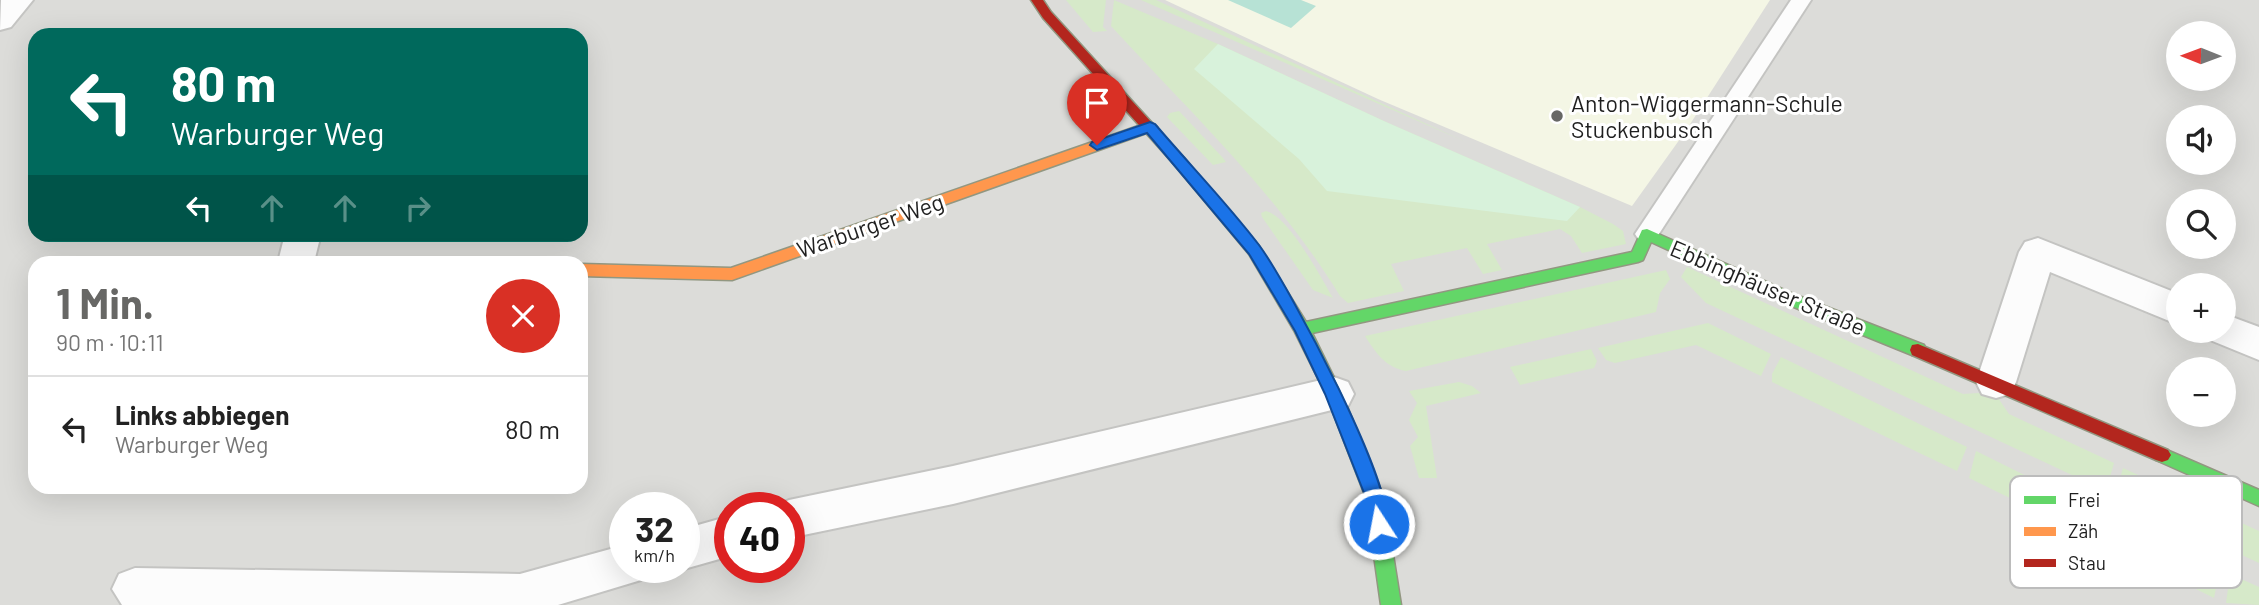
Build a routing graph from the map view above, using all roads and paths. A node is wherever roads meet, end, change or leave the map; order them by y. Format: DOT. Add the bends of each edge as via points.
graph roads {
  1 [pos="18,0"];
  2 [pos="1037,0"];
  3 [pos="1801,0"];
  4 [pos="0,20"];
  5 [pos="1150,127"];
  6 [pos="1647,234"];
  7 [pos="588,270"];
  8 [pos="2166,305"];
  9 [pos="1302,328"];
  10 [pos="2236,334"];
  11 [pos="2259,344"];
  12 [pos="1996,382"];
  13 [pos="1334,394"];
  14 [pos="2209,476"];
  15 [pos="2242,491"];
  16 [pos="2259,498"];
  17 [pos="805,516"];
  18 [pos="609,570"];
  19 [pos="135,589"];
  20 [pos="519,600"];
  21 [pos="1391,605"];
  1 -- 4 [label="street"];
  2 -- 5 [label="street"];
  3 -- 6 [label="lane"];
  5 -- 7 [label="street, Warburger Weg" via="732,274"];
  5 -- 9 [label="street" via="1254,250"];
  6 -- 9 [label="street, Ebbinghäuser Straße" via="1638,256"];
  6 -- 12 [label="street, Ebbinghäuser Straße" via="1790,299"];
  8 -- 12 [label="street" via="2038,252"];
  9 -- 13 [label="street"];
  10 -- 11 [label="street"];
  12 -- 14 [label="street, Ebbinghäuser Straße"];
  13 -- 17 [label="street"];
  13 -- 21 [label="street" via="1375,498"];
  15 -- 16 [label="street, Ebbinghäuser Straße"];
  18 -- 20 [label="street"];
  19 -- 20 [label="street"];
}
